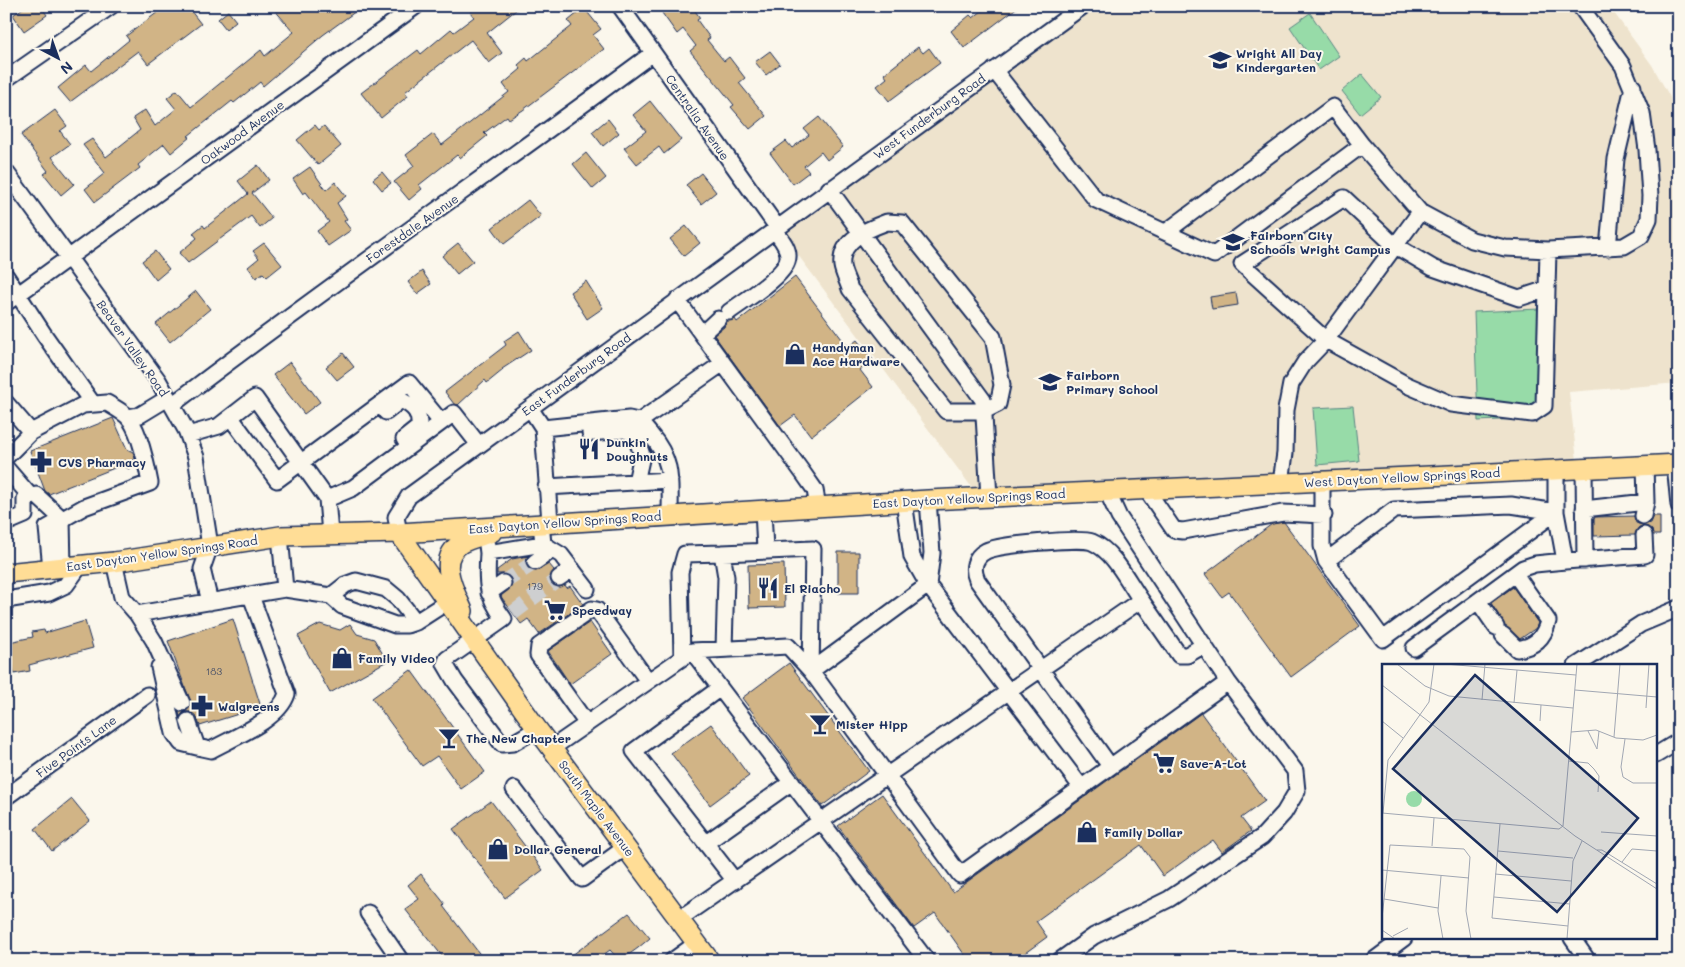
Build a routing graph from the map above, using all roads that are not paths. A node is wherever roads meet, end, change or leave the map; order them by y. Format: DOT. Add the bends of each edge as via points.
graph roads {
  1 [pos="110,6"];
  2 [pos="416,6"];
  3 [pos="620,6"];
  4 [pos="1083,6"];
  5 [pos="1580,6"];
  6 [pos="653,53"];
  7 [pos="994,70"];
  8 [pos="6,79"];
  9 [pos="1633,87"];
  10 [pos="1362,145"];
  11 [pos="6,172"];
  12 [pos="829,189"];
  13 [pos="1420,212"];
  14 [pos="775,228"];
  15 [pos="860,232"];
  16 [pos="1166,232"];
  17 [pos="1394,245"];
  18 [pos="1608,248"];
  19 [pos="1548,250"];
  20 [pos="68,257"];
  21 [pos="6,276"];
  22 [pos="1547,289"];
  23 [pos="12,299"];
  24 [pos="677,300"];
  25 [pos="702,334"];
  26 [pos="1326,340"];
  27 [pos="723,363"];
  28 [pos="170,401"];
  29 [pos="6,403"];
  30 [pos="93,404"];
  31 [pos="530,408"];
  32 [pos="984,411"];
  33 [pos="128,417"];
  34 [pos="231,418"];
  35 [pos="640,421"];
  36 [pos="441,422"];
  37 [pos="542,428"];
  38 [pos="31,432"];
  39 [pos="590,433"];
  40 [pos="188,436"];
  41 [pos="479,445"];
  42 [pos="320,449"];
  43 [pos="6,457"];
  44 [pos="302,463"];
  45 [pos="386,464"];
  46 [pos="1677,464"];
  47 [pos="1645,465"];
  48 [pos="6,468"];
  49 [pos="1584,468"];
  50 [pos="1556,470"];
  51 [pos="670,480"];
  52 [pos="636,482"];
  53 [pos="1322,482"];
  54 [pos="1281,483"];
  55 [pos="546,487"];
  56 [pos="1146,489"];
  57 [pos="1126,490"];
  58 [pos="1107,491"];
  59 [pos="33,496"];
  60 [pos="989,497"];
  61 [pos="327,499"];
  62 [pos="928,500"];
  63 [pos="904,501"];
  64 [pos="818,506"];
  65 [pos="1679,506"];
  66 [pos="1584,508"];
  67 [pos="763,510"];
  68 [pos="1556,512"];
  69 [pos="670,515"];
  70 [pos="1324,516"];
  71 [pos="62,519"];
  72 [pos="6,523"];
  73 [pos="545,523"];
  74 [pos="511,524"];
  75 [pos="398,533"];
  76 [pos="330,534"];
  77 [pos="486,534"];
  78 [pos="1644,535"];
  79 [pos="280,536"];
  80 [pos="210,546"];
  81 [pos="547,547"];
  82 [pos="766,550"];
  83 [pos="488,553"];
  84 [pos="722,553"];
  85 [pos="1585,560"];
  86 [pos="1326,561"];
  87 [pos="1564,561"];
  88 [pos="114,562"];
  89 [pos="534,562"];
  90 [pos="64,567"];
  91 [pos="572,569"];
  92 [pos="6,573"];
  93 [pos="1515,574"];
  94 [pos="560,578"];
  95 [pos="503,583"];
  96 [pos="928,585"];
  97 [pos="588,588"];
  98 [pos="285,589"];
  99 [pos="489,593"];
  100 [pos="251,596"];
  101 [pos="331,596"];
  102 [pos="6,600"];
  103 [pos="1141,600"];
  104 [pos="1478,601"];
  105 [pos="210,602"];
  106 [pos="447,602"];
  107 [pos="1679,608"];
  108 [pos="137,614"];
  109 [pos="416,622"];
  110 [pos="154,640"];
  111 [pos="474,640"];
  112 [pos="1204,645"];
  113 [pos="1414,648"];
  114 [pos="724,649"];
  115 [pos="687,654"];
  116 [pos="1579,664"];
  117 [pos="1042,669"];
  118 [pos="811,671"];
  119 [pos="648,682"];
  120 [pos="1228,682"];
  121 [pos="720,688"];
  122 [pos="1009,692"];
  123 [pos="147,695"];
  124 [pos="182,704"];
  125 [pos="188,721"];
  126 [pos="587,724"];
  127 [pos="537,729"];
  128 [pos="1679,741"];
  129 [pos="197,747"];
  130 [pos="552,748"];
  131 [pos="1658,754"];
  132 [pos="1110,766"];
  133 [pos="888,777"];
  134 [pos="792,782"];
  135 [pos="514,788"];
  136 [pos="1082,788"];
  137 [pos="6,797"];
  138 [pos="822,822"];
  139 [pos="706,843"];
  140 [pos="626,847"];
  141 [pos="735,881"];
  142 [pos="368,913"];
  143 [pos="679,919"];
  144 [pos="1401,940"];
  145 [pos="1573,940"];
  146 [pos="697,943"];
  147 [pos="401,961"];
  148 [pos="672,961"];
  149 [pos="710,961"];
  150 [pos="928,961"];
  151 [pos="1059,961"];
  152 [pos="1373,961"];
  153 [pos="1588,961"];
  1 -- 8 [label="street"];
  2 -- 20 [label="street, Oakwood Avenue"];
  3 -- 6 [label="street, Centralia Avenue"];
  4 -- 7 [label="street, West Funderburg Road"];
  5 -- 9 [label="street" via="1623,66"];
  6 -- 14 [label="street, Centralia Avenue"];
  6 -- 28 [label="street, Forestdale Avenue" via="502,165"];
  7 -- 12 [label="street, West Funderburg Road"];
  7 -- 16 [label="street" via="1096,200"];
  9 -- 18 [label="street" via="1616,159"];
  9 -- 18 [label="street" via="1642,113 1647,150 1649,219 1641,236 1624,246"];
  10 -- 13 [label="street"];
  10 -- 16 [label="street" via="1214,255"];
  10 -- 16 [label="street" via="1333,107"];
  11 -- 20 [label="street, Beaver Valley Road"];
  12 -- 14 [label="street, West Funderburg Road"];
  12 -- 15 [label="street"];
  13 -- 17 [label="street"];
  13 -- 19 [label="street" via="1488,245"];
  14 -- 24 [label="street, East Funderburg Road"];
  14 -- 25 [label="street, Centralia Avenue" via="788,257 783,270"];
  15 -- 32 [label="street" via="983,400"];
  15 -- 32 [label="street" via="846,247 842,265 850,289 946,411"];
  15 -- 32 [label="street" via="887,222 902,223 993,337 1002,385 998,404"];
  17 -- 22 [label="street" via="1433,268 1519,298"];
  17 -- 26 [label="street"];
  17 -- 26 [label="street" via="1344,198 1242,264"];
  18 -- 19 [label="street"];
  19 -- 22 [label="street"];
  20 -- 23 [label="street, Oakwood Avenue"];
  20 -- 28 [label="street, Beaver Valley Road"];
  21 -- 23 [label="street"];
  22 -- 26 [label="street" via="1544,406 1532,414 1451,404 1407,385"];
  23 -- 30 [label="street"];
  24 -- 25 [label="street"];
  24 -- 31 [label="street, East Funderburg Road"];
  25 -- 27 [label="street"];
  26 -- 54 [label="street" via="1305,362 1291,384"];
  27 -- 35 [label="street"];
  27 -- 64 [label="street" via="815,490"];
  28 -- 33 [label="street, Forestdale Avenue"];
  28 -- 40 [label="street, Beaver Valley Road"];
  29 -- 38 [label="street"];
  30 -- 33 [label="street" via="107,403"];
  30 -- 38 [label="street" via="83,405"];
  31 -- 37 [label="street"];
  31 -- 41 [label="street, East Funderburg Road"];
  32 -- 60 [label="street"];
  33 -- 71 [label="street" via="146,460 150,483 84,507"];
  34 -- 40 [label="street" via="219,426"];
  34 -- 44 [label="street" via="277,480"];
  34 -- 44 [label="street" via="255,398"];
  35 -- 37 [label="street" via="629,419"];
  35 -- 51 [label="street" via="664,453"];
  36 -- 41 [label="street" via="454,413"];
  36 -- 42 [label="street" via="409,383"];
  36 -- 45 [label="street"];
  37 -- 55 [label="street"];
  38 -- 43 [label="street"];
  39 -- 52 [label="street" via="624,430 635,434 642,454"];
  40 -- 80 [label="street, Beaver Valley Road" via="196,457"];
  41 -- 75 [label="street, East Funderburg Road" via="408,496 396,517"];
  42 -- 44 [label="street"];
  42 -- 45 [label="street" via="335,449 401,400 420,416 419,427 391,450"];
  44 -- 61 [label="street"];
  45 -- 61 [label="street" via="353,488"];
  46 -- 47 [label="main road, West Dayton Yellow Springs Road"];
  46 -- 65 [label="street"];
  47 -- 49 [label="main road, West Dayton Yellow Springs Road"];
  47 -- 66 [label="street" via="1644,509"];
  48 -- 59 [label="street"];
  49 -- 50 [label="main road, West Dayton Yellow Springs Road"];
  49 -- 66 [label="street"];
  50 -- 53 [label="main road, West Dayton Yellow Springs Road"];
  50 -- 68 [label="street"];
  51 -- 52 [label="street"];
  51 -- 69 [label="street"];
  52 -- 55 [label="street"];
  53 -- 54 [label="main road, West Dayton Yellow Springs Road"];
  53 -- 70 [label="street"];
  54 -- 56 [label="main road, West Dayton Yellow Springs Road"];
  55 -- 73 [label="street"];
  56 -- 57 [label="main road, West Dayton Yellow Springs Road"];
  56 -- 70 [label="street" via="1174,530 1283,513"];
  57 -- 58 [label="main road, East Dayton Yellow Springs Road"];
  58 -- 60 [label="main road, East Dayton Yellow Springs Road"];
  58 -- 112 [label="street" via="1119,517"];
  59 -- 71 [label="street"];
  59 -- 72 [label="street" via="25,499 25,515"];
  60 -- 62 [label="main road, East Dayton Yellow Springs Road"];
  61 -- 76 [label="street"];
  62 -- 63 [label="main road, East Dayton Yellow Springs Road"];
  62 -- 96 [label="street" via="932,553"];
  63 -- 64 [label="main road, East Dayton Yellow Springs Road"];
  63 -- 96 [label="street" via="912,557"];
  64 -- 67 [label="main road, East Dayton Yellow Springs Road"];
  66 -- 85 [label="street"];
  67 -- 69 [label="main road, East Dayton Yellow Springs Road"];
  67 -- 82 [label="street"];
  68 -- 86 [label="street" via="1511,505 1394,510"];
  68 -- 86 [label="street" via="1383,639"];
  68 -- 87 [label="street"];
  69 -- 73 [label="main road, East Dayton Yellow Springs Road"];
  70 -- 86 [label="street" via="1322,546"];
  71 -- 90 [label="street" via="47,528"];
  73 -- 74 [label="main road, East Dayton Yellow Springs Road"];
  73 -- 81 [label="street"];
  74 -- 75 [label="main road, East Dayton Yellow Springs Road"];
  74 -- 77 [label="main road"];
  75 -- 76 [label="main road, East Dayton Yellow Springs Road"];
  75 -- 106 [label="main road, South Maple Avenue"];
  76 -- 79 [label="main road, East Dayton Yellow Springs Road"];
  77 -- 83 [label="street"];
  77 -- 111 [label="main road" via="458,546 451,554 448,568"];
  78 -- 85 [label="street" via="1645,555"];
  79 -- 80 [label="main road, East Dayton Yellow Springs Road"];
  79 -- 98 [label="street"];
  80 -- 88 [label="main road, East Dayton Yellow Springs Road"];
  80 -- 105 [label="street" via="202,569"];
  81 -- 83 [label="street"];
  81 -- 89 [label="street"];
  81 -- 91 [label="street" via="562,555"];
  82 -- 84 [label="street"];
  82 -- 118 [label="street" via="813,549"];
  83 -- 99 [label="street" via="486,579"];
  84 -- 114 [label="street" via="726,577"];
  84 -- 115 [label="street" via="685,554 680,572"];
  85 -- 87 [label="street"];
  87 -- 93 [label="street" via="1535,564"];
  88 -- 90 [label="main road, East Dayton Yellow Springs Road"];
  88 -- 108 [label="street" via="122,598"];
  90 -- 92 [label="main road, East Dayton Yellow Springs Road"];
  90 -- 102 [label="street" via="66,585 49,592"];
  91 -- 94 [label="street"];
  91 -- 97 [label="street"];
  93 -- 104 [label="street"];
  93 -- 104 [label="street" via="1548,621 1546,631 1538,641 1516,649"];
  95 -- 99 [label="street"];
  96 -- 118 [label="street"];
  96 -- 122 [label="street"];
  98 -- 100 [label="street"];
  98 -- 101 [label="street"];
  99 -- 111 [label="street" via="491,601 508,616"];
  100 -- 105 [label="street"];
  100 -- 129 [label="street" via="287,694 284,704 273,715 211,750"];
  101 -- 109 [label="street" via="342,606 395,625"];
  101 -- 109 [label="street" via="356,581 386,589"];
  103 -- 112 [label="street" via="1179,656"];
  103 -- 117 [label="street"];
  103 -- 117 [label="street" via="1110,556 1092,542 1076,540 986,551 974,564 974,572"];
  104 -- 113 [label="street"];
  105 -- 108 [label="street"];
  106 -- 109 [label="street"];
  106 -- 111 [label="main road, South Maple Avenue"];
  107 -- 116 [label="street" via="1641,624"];
  108 -- 110 [label="street"];
  110 -- 124 [label="street"];
  110 -- 129 [label="street" via="174,733 181,743"];
  111 -- 127 [label="main road, South Maple Avenue"];
  111 -- 127 [label="street" via="447,659 445,664 455,681 502,744 512,743"];
  112 -- 120 [label="street"];
  114 -- 115 [label="street"];
  114 -- 118 [label="street" via="788,646"];
  115 -- 119 [label="street"];
  115 -- 121 [label="street"];
  117 -- 122 [label="street"];
  117 -- 132 [label="street"];
  118 -- 133 [label="street"];
  119 -- 126 [label="street"];
  119 -- 126 [label="street" via="597,610 592,609 539,646 538,655"];
  120 -- 132 [label="street"];
  120 -- 151 [label="street" via="1295,771 1297,791 1284,813 1262,837 1169,899 1094,936"];
  121 -- 134 [label="street"];
  121 -- 139 [label="street" via="634,751"];
  122 -- 133 [label="street"];
  122 -- 136 [label="street"];
  123 -- 137 [label="street, Five Points Lane"];
  125 -- 129 [label="street"];
  126 -- 130 [label="street"];
  127 -- 130 [label="main road, South Maple Avenue"];
  128 -- 131 [label="street"];
  130 -- 140 [label="main road, South Maple Avenue"];
  132 -- 136 [label="street"];
  133 -- 136 [label="street" via="960,875"];
  133 -- 138 [label="street"];
  134 -- 138 [label="street"];
  134 -- 139 [label="street"];
  135 -- 140 [label="street" via="582,879"];
  138 -- 141 [label="street"];
  138 -- 150 [label="street"];
  139 -- 141 [label="street"];
  140 -- 143 [label="main road, South Maple Avenue"];
  141 -- 143 [label="street"];
  142 -- 147 [label="street"];
  143 -- 146 [label="main road, South Maple Avenue"];
  144 -- 152 [label="street"];
  145 -- 153 [label="street"];
  146 -- 148 [label="street"];
  146 -- 149 [label="main road, South Maple Avenue"];
}
